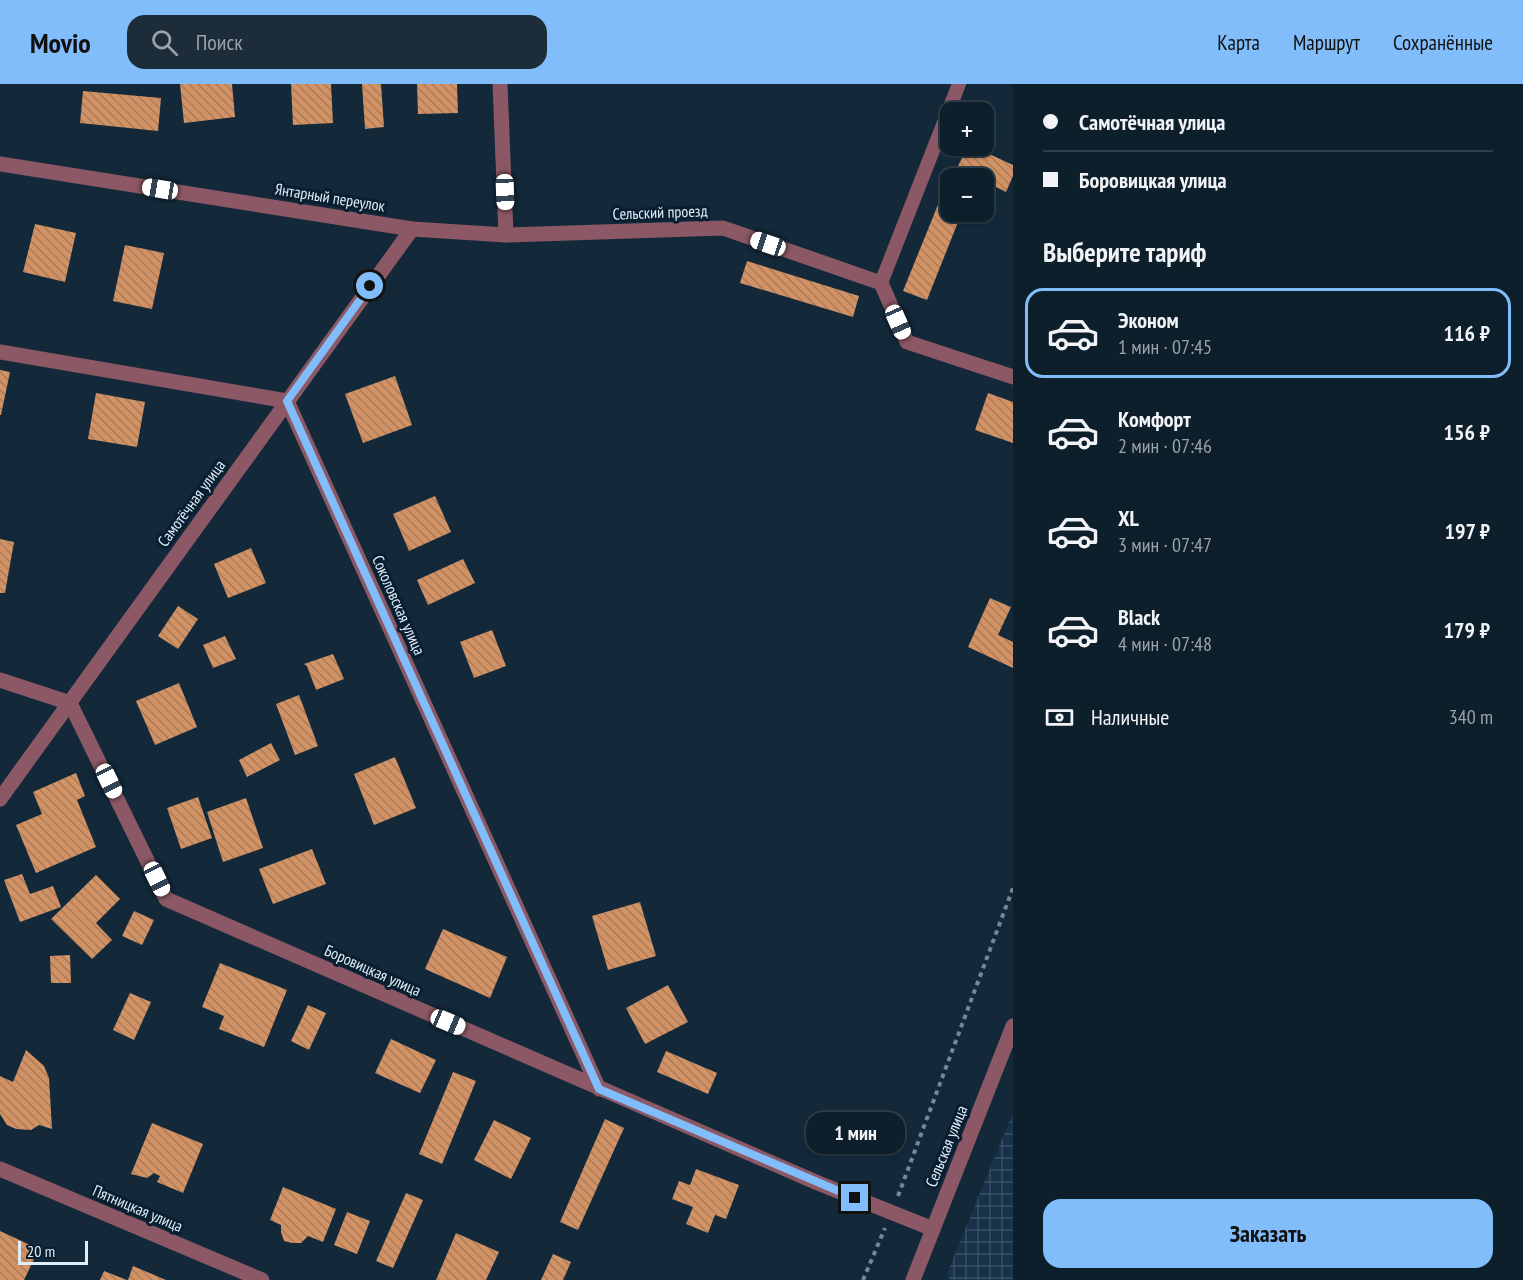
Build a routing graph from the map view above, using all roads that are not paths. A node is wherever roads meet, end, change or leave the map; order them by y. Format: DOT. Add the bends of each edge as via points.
graph roads {
  1 [pos="500,84"];
  2 [pos="959,84"];
  3 [pos="0,164"];
  4 [pos="412,228"];
  5 [pos="506,235"];
  6 [pos="881,283"];
  7 [pos="0,352"];
  8 [pos="1013,377"];
  9 [pos="287,401"];
  10 [pos="0,680"];
  11 [pos="70,703"];
  12 [pos="0,799"];
  13 [pos="1013,1026"];
  14 [pos="599,1089"];
  15 [pos="0,1170"];
  16 [pos="933,1228"];
  17 [pos="262,1280"];
  18 [pos="913,1280"];
  1 -- 5 [label="street"];
  2 -- 6 [label="lane"];
  3 -- 4 [label="street, Янтарный переулок"];
  4 -- 5 [label="street, Янтарный переулок"];
  4 -- 9 [label="street, Самотёчная улица"];
  5 -- 6 [label="street, Сельский проезд" via="723,228"];
  6 -- 8 [label="street" via="907,342"];
  7 -- 9 [label="street"];
  9 -- 11 [label="street, Самотёчная улица"];
  9 -- 14 [label="street, Соколовская улица"];
  10 -- 11 [label="street"];
  11 -- 12 [label="street, Самотёчная улица"];
  11 -- 14 [label="street, Боровицкая улица" via="166,899"];
  13 -- 16 [label="street, Сельская улица"];
  14 -- 16 [label="street, Боровицкая улица"];
  15 -- 17 [label="street, Пятницкая улица"];
  16 -- 18 [label="street, Сельская улица"];
}
